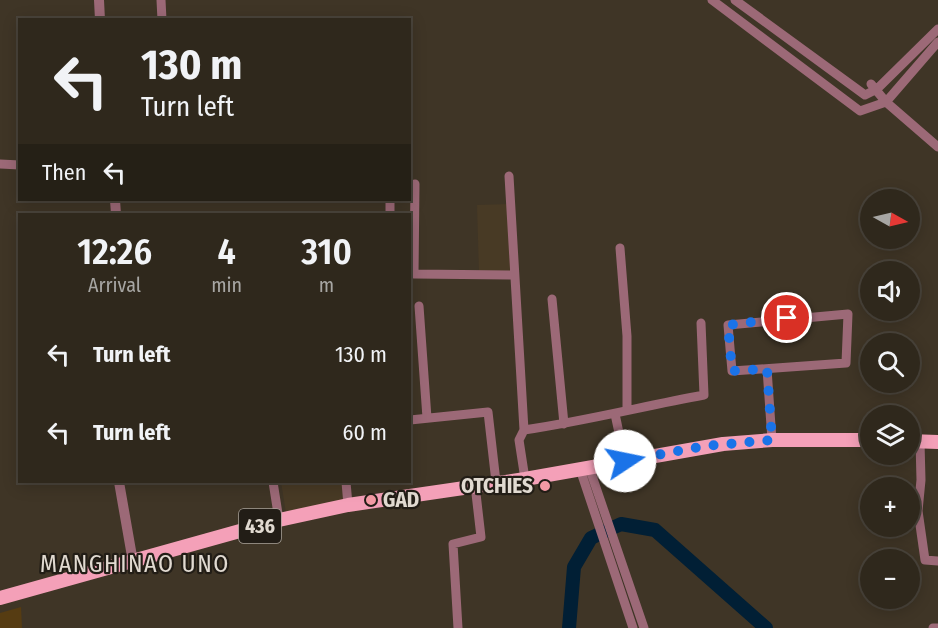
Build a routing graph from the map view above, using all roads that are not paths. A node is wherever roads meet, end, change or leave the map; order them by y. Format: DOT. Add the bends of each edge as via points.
graph roads {
  1 [pos="99,0"];
  2 [pos="161,0"];
  3 [pos="712,0"];
  4 [pos="735,0"];
  5 [pos="100,18"];
  6 [pos="162,18"];
  7 [pos="938,29"];
  8 [pos="938,42"];
  9 [pos="898,66"];
  10 [pos="906,78"];
  11 [pos="874,86"];
  12 [pos="886,102"];
  13 [pos="938,147"];
  14 [pos="0,164"];
  15 [pos="18,165"];
  16 [pos="509,176"];
  17 [pos="415,183"];
  18 [pos="412,232"];
  19 [pos="620,248"];
  20 [pos="514,275"];
  21 [pos="552,299"];
  22 [pos="419,306"];
  23 [pos="701,323"];
  24 [pos="767,369"];
  25 [pos="627,409"];
  26 [pos="615,414"];
  27 [pos="427,418"];
  28 [pos="411,420"];
  29 [pos="564,424"];
  30 [pos="524,430"];
  31 [pos="772,440"];
  32 [pos="860,440"];
  33 [pos="920,442"];
  34 [pos="938,442"];
  35 [pos="625,461"];
  36 [pos="918,465"];
  37 [pos="585,468"];
  38 [pos="525,479"];
  39 [pos="496,482"];
  40 [pos="119,483"];
  41 [pos="273,483"];
  42 [pos="346,483"];
  43 [pos="476,485"];
  44 [pos="348,505"];
  45 [pos="279,520"];
  46 [pos="615,556"];
  47 [pos="938,561"];
  48 [pos="133,562"];
  49 [pos="0,598"];
  50 [pos="458,628"];
  51 [pos="633,628"];
  52 [pos="644,628"];
  53 [pos="933,628"];
  54 [pos="938,628"];
  1 -- 5 [label="street"];
  2 -- 6 [label="street"];
  3 -- 12 [label="street" via="858,110"];
  4 -- 11 [label="street" via="862,94 870,95"];
  7 -- 9 [label="street"];
  8 -- 10 [label="street"];
  9 -- 10 [label="street"];
  9 -- 11 [label="street"];
  10 -- 12 [label="street"];
  11 -- 12 [label="street"];
  12 -- 13 [label="street"];
  14 -- 15 [label="street"];
  16 -- 20 [label="street"];
  17 -- 18 [label="street"];
  18 -- 20 [label="street" via="414,274"];
  19 -- 25 [label="street" via="627,336"];
  20 -- 30 [label="street"];
  21 -- 29 [label="street"];
  22 -- 27 [label="street"];
  23 -- 25 [label="street" via="705,395"];
  24 -- 24 [label="street" via="846,363 848,314 728,325 732,371"];
  24 -- 31 [label="street"];
  25 -- 26 [label="street"];
  26 -- 29 [label="street"];
  26 -- 35 [label="street"];
  27 -- 28 [label="street"];
  27 -- 39 [label="street" via="488,412"];
  29 -- 30 [label="street"];
  30 -- 38 [label="street" via="519,440"];
  31 -- 32 [label="main road, 436"];
  31 -- 35 [label="main road, 436" via="705,446"];
  33 -- 34 [label="main road"];
  35 -- 37 [label="main road, 436"];
  36 -- 47 [label="street" via="918,510 925,560"];
  37 -- 38 [label="main road, 436"];
  37 -- 46 [label="street"];
  38 -- 39 [label="main road, 436"];
  39 -- 43 [label="main road, 436"];
  40 -- 48 [label="street"];
  41 -- 45 [label="street"];
  42 -- 44 [label="street"];
  43 -- 44 [label="main road, 436"];
  43 -- 50 [label="street" via="481,537 453,544"];
  44 -- 45 [label="main road, 436"];
  45 -- 48 [label="main road, 436"];
  46 -- 51 [label="street"];
  46 -- 52 [label="street"];
  48 -- 49 [label="main road, 436"];
  53 -- 54 [label="street"];
}
